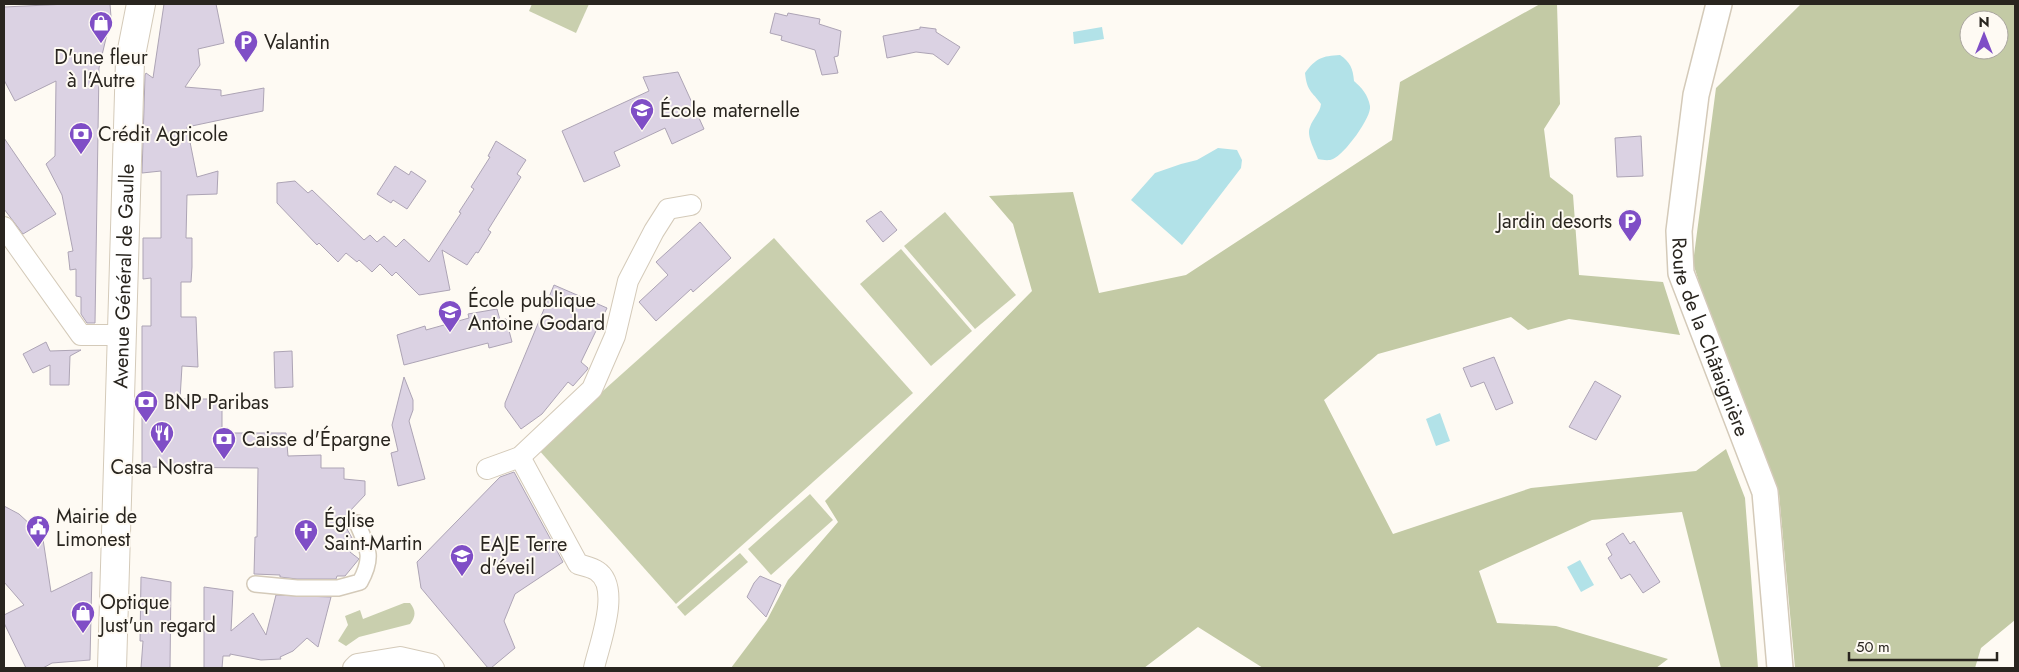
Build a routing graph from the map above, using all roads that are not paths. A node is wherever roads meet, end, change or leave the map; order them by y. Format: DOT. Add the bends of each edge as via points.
graph roads {
  1 [pos="140,4"];
  2 [pos="1719,4"];
  3 [pos="691,205"];
  4 [pos="4,227"];
  5 [pos="121,335"];
  6 [pos="520,457"];
  7 [pos="487,469"];
  8 [pos="357,523"];
  9 [pos="256,584"];
  10 [pos="112,668"];
  11 [pos="353,668"];
  12 [pos="434,668"];
  13 [pos="594,668"];
  14 [pos="1780,668"];
  1 -- 5 [label="main road, Avenue Général de Gaulle" via="130,60"];
  2 -- 14 [label="street, Route de la Châtaignière" via="1696,95 1679,231 1681,273 1765,492"];
  3 -- 6 [label="street" via="668,209 654,231 628,281 615,336 592,389"];
  4 -- 5 [label="street" via="80,335"];
  5 -- 10 [label="main road, Avenue Général de Gaulle"];
  6 -- 7 [label="street"];
  6 -- 13 [label="street" via="578,564 598,571 608,586 609,608"];
  8 -- 9 [label="street" via="367,546 369,566 360,582 338,588"];
  11 -- 12 [label="street" via="357,664 400,657 431,664"];
}
